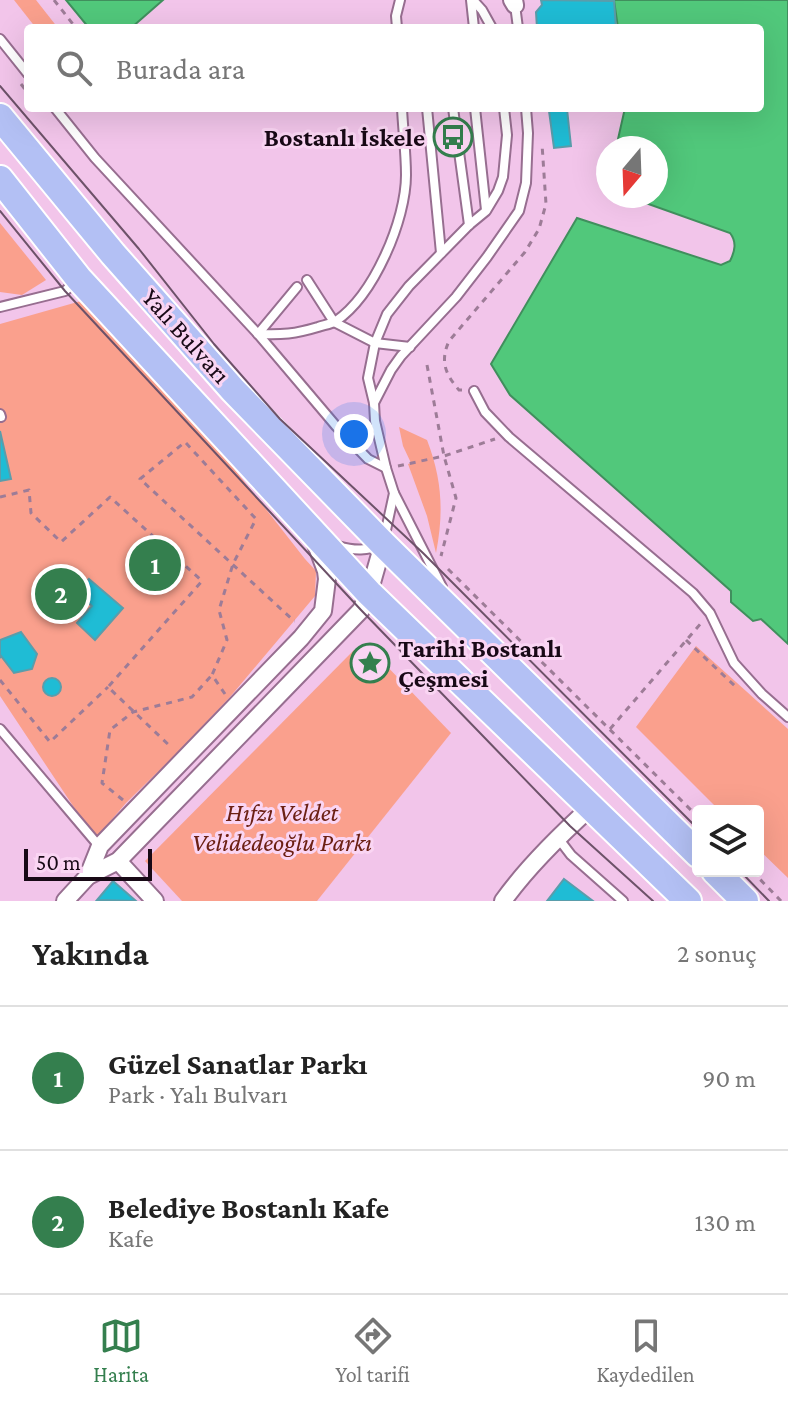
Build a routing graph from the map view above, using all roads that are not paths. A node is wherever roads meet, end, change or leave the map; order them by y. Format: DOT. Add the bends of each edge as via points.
graph roads {
  1 [pos="400,0"];
  2 [pos="472,0"];
  3 [pos="514,2"];
  4 [pos="397,24"];
  5 [pos="474,24"];
  6 [pos="490,24"];
  7 [pos="517,24"];
  8 [pos="0,39"];
  9 [pos="24,69"];
  10 [pos="58,112"];
  11 [pos="402,112"];
  12 [pos="427,112"];
  13 [pos="454,112"];
  14 [pos="475,112"];
  15 [pos="504,112"];
  16 [pos="526,112"];
  17 [pos="0,117"];
  18 [pos="0,136"];
  19 [pos="42,169"];
  20 [pos="0,179"];
  21 [pos="486,211"];
  22 [pos="469,225"];
  23 [pos="441,253"];
  24 [pos="79,279"];
  25 [pos="307,280"];
  26 [pos="297,287"];
  27 [pos="0,307"];
  28 [pos="334,322"];
  29 [pos="258,334"];
  30 [pos="375,343"];
  31 [pos="410,347"];
  32 [pos="474,391"];
  33 [pos="374,403"];
  34 [pos="386,468"];
  35 [pos="394,493"];
  36 [pos="311,531"];
  37 [pos="383,544"];
  38 [pos="369,593"];
  39 [pos="458,616"];
  40 [pos="788,717"];
  41 [pos="0,729"];
  42 [pos="591,807"];
  43 [pos="558,838"];
  44 [pos="100,846"];
  45 [pos="692,848"];
  46 [pos="118,861"];
  47 [pos="88,876"];
  48 [pos="721,877"];
  49 [pos="65,901"];
  50 [pos="155,901"];
  51 [pos="503,901"];
  52 [pos="623,901"];
  53 [pos="688,901"];
  54 [pos="745,901"];
  1 -- 4 [label="lane"];
  2 -- 5 [label="lane"];
  2 -- 6 [label="lane"];
  3 -- 7 [label="lane"];
  8 -- 9 [label="lane"];
  10 -- 29 [label="lane"];
  11 -- 28 [label="lane" via="406,178 401,216 371,280"];
  12 -- 23 [label="lane"];
  13 -- 22 [label="lane"];
  14 -- 21 [label="lane"];
  15 -- 21 [label="lane" via="503,177"];
  16 -- 31 [label="lane" via="526,183 519,211 464,287"];
  17 -- 19 [label="main road, Yalı Bulvarı"];
  18 -- 19 [label="main road"];
  19 -- 37 [label="main road, Yalı Bulvarı" via="233,390"];
  20 -- 24 [label="main road, Yalı Bulvarı"];
  21 -- 22 [label="lane"];
  22 -- 23 [label="lane"];
  23 -- 30 [label="lane" via="387,314"];
  24 -- 27 [label="lane" via="65,291"];
  24 -- 36 [label="main road, Yalı Bulvarı"];
  25 -- 28 [label="lane"];
  26 -- 29 [label="lane"];
  28 -- 29 [label="lane" via="287,335"];
  28 -- 30 [label="lane"];
  29 -- 34 [label="lane" via="336,426 368,459"];
  30 -- 31 [label="lane"];
  30 -- 33 [label="lane" via="368,378"];
  31 -- 33 [label="lane"];
  32 -- 40 [label="lane" via="509,437 693,593 710,613 734,663"];
  33 -- 34 [label="lane"];
  34 -- 35 [label="lane"];
  35 -- 37 [label="lane"];
  35 -- 39 [label="lane"];
  36 -- 37 [label="lane" via="350,550"];
  36 -- 38 [label="main road, Yalı Bulvarı"];
  36 -- 44 [label="street" via="326,571 323,611"];
  37 -- 38 [label="street"];
  37 -- 39 [label="main road, Yalı Bulvarı"];
  38 -- 42 [label="main road, Yalı Bulvarı"];
  38 -- 46 [label="street" via="361,610"];
  39 -- 45 [label="main road, Yalı Bulvarı"];
  41 -- 44 [label="lane"];
  42 -- 43 [label="street"];
  42 -- 53 [label="main road, Yalı Bulvarı"];
  43 -- 51 [label="street"];
  43 -- 52 [label="lane"];
  44 -- 47 [label="street"];
  46 -- 47 [label="street"];
  46 -- 50 [label="street"];
  47 -- 49 [label="street"];
  48 -- 54 [label="main road"];
}
